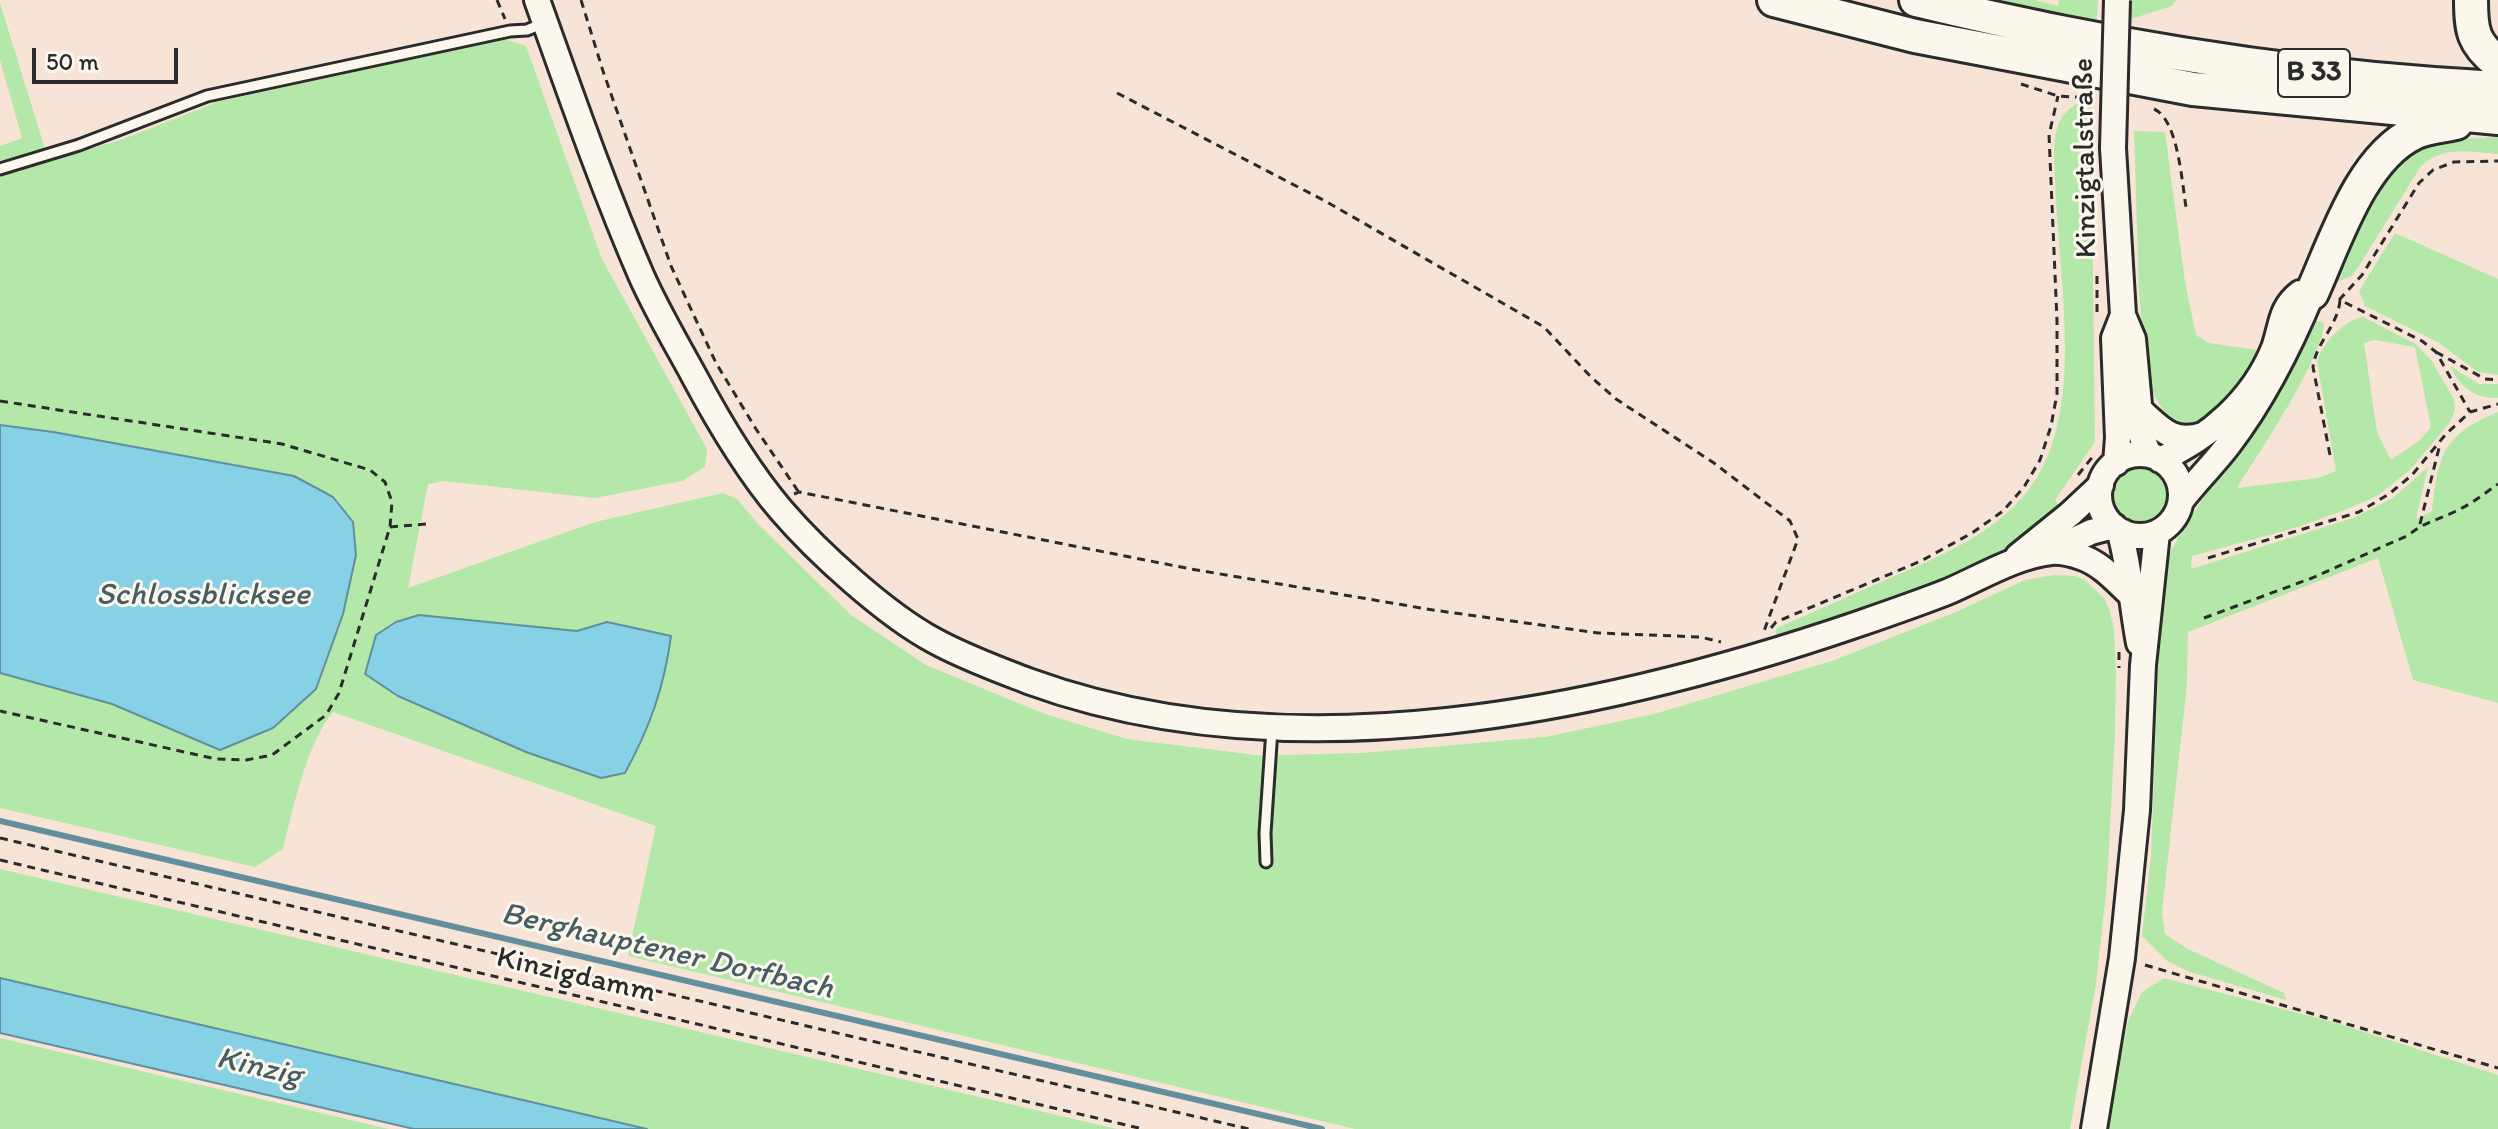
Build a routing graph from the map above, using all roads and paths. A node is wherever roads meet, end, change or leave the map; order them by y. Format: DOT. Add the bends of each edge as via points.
graph roads {
  1 [pos="497,0"];
  2 [pos="581,0"];
  3 [pos="1774,0"];
  4 [pos="1916,0"];
  5 [pos="2117,0"];
  6 [pos="2471,0"];
  7 [pos="541,11"];
  8 [pos="510,31"];
  9 [pos="2498,63"];
  10 [pos="2498,88"];
  11 [pos="1117,93"];
  12 [pos="2058,96"];
  13 [pos="2148,107"];
  14 [pos="2489,118"];
  15 [pos="2496,163"];
  16 [pos="0,169"];
  17 [pos="2186,207"];
  18 [pos="2326,296"];
  19 [pos="2123,315"];
  20 [pos="2436,352"];
  21 [pos="2498,380"];
  22 [pos="0,401"];
  23 [pos="2498,404"];
  24 [pos="2141,411"];
  25 [pos="2470,412"];
  26 [pos="2205,435"];
  27 [pos="2440,444"];
  28 [pos="2330,455"];
  29 [pos="2154,458"];
  30 [pos="2116,463"];
  31 [pos="2498,484"];
  32 [pos="2101,485"];
  33 [pos="799,492"];
  34 [pos="774,501"];
  35 [pos="2181,501"];
  36 [pos="426,524"];
  37 [pos="2420,524"];
  38 [pos="390,527"];
  39 [pos="2119,529"];
  40 [pos="2157,533"];
  41 [pos="2049,552"];
  42 [pos="2208,558"];
  43 [pos="2003,567"];
  44 [pos="2129,593"];
  45 [pos="2204,618"];
  46 [pos="1729,644"];
  47 [pos="2119,652"];
  48 [pos="2131,666"];
  49 [pos="0,711"];
  50 [pos="1272,729"];
  51 [pos="0,838"];
  52 [pos="0,860"];
  53 [pos="1266,862"];
  54 [pos="2122,958"];
  55 [pos="2498,1068"];
  56 [pos="1143,1129"];
  57 [pos="1249,1129"];
  58 [pos="2094,1129"];
  1 -- 8 [label="path"];
  2 -- 33 [label="path" via="671,266 716,363"];
  3 -- 14 [label="highway, B 33" via="1915,36 2193,89"];
  4 -- 10 [label="highway, B 33" via="2209,60 2395,83"];
  5 -- 19 [label="street, Kinzigtalstraße, bridge" via="2113,148"];
  6 -- 9 [label="highway" via="2472,31 2483,51"];
  7 -- 8 [label="lane" via="527,30"];
  7 -- 34 [label="street" via="642,276 712,410"];
  8 -- 16 [label="lane" via="207,96"];
  11 -- 12 [label="path" via="1327,202 1544,327 1616,399 1790,521 1798,539 1762,639 1776,622 1921,561 1972,533 2003,511 2040,460 2057,394 2049,135"];
  13 -- 17 [label="path" via="2160,112 2172,129"];
  14 -- 18 [label="highway, B 33" via="2414,133 2384,154 2357,194"];
  15 -- 18 [label="path" via="2454,162 2433,170 2419,183 2362,275"];
  18 -- 20 [label="path"];
  18 -- 26 [label="street" via="2300,293 2290,300 2262,371 2223,421"];
  18 -- 28 [label="path" via="2337,318 2313,367"];
  18 -- 35 [label="street" via="2228,445"];
  19 -- 24 [label="street, Kinzigtalstraße" via="2133,339"];
  19 -- 30 [label="street, Kinzigtalstraße" via="2114,338"];
  20 -- 21 [label="path" via="2485,379"];
  20 -- 25 [label="path"];
  22 -- 38 [label="path" via="282,444 370,470 385,482 392,502"];
  23 -- 25 [label="path"];
  24 -- 26 [label="street" via="2177,438"];
  24 -- 29 [label="street, Kinzigtalstraße" via="2142,437"];
  25 -- 27 [label="path"];
  26 -- 29 [label="street"];
  27 -- 37 [label="path"];
  27 -- 42 [label="path" via="2412,475 2359,512"];
  29 -- 30 [label="street" via="2126,457"];
  29 -- 35 [label="street" via="2177,477"];
  30 -- 32 [label="street"];
  31 -- 37 [label="path" via="2461,509"];
  32 -- 39 [label="street" via="2101,508"];
  32 -- 43 [label="street"];
  33 -- 34 [label="path"];
  33 -- 46 [label="path" via="1433,610 1598,633 1700,637"];
  34 -- 50 [label="street" via="886,607 946,646 1058,692 1111,707"];
  35 -- 40 [label="street" via="2173,520"];
  36 -- 38 [label="path"];
  37 -- 45 [label="path" via="2409,535 2312,578"];
  38 -- 49 [label="path" via="339,693 326,715 272,755 216,759"];
  39 -- 40 [label="street" via="2134,536"];
  39 -- 41 [label="street" via="2091,532"];
  39 -- 44 [label="street"];
  40 -- 48 [label="street"];
  41 -- 43 [label="street"];
  41 -- 44 [label="street" via="2084,557"];
  43 -- 50 [label="street" via="1776,652 1581,700 1380,726"];
  44 -- 48 [label="street"];
  47 -- 48 [label="path"];
  48 -- 54 [label="street" via="2137,810"];
  50 -- 53 [label="lane"];
  51 -- 57 [label="path"];
  52 -- 56 [label="path, Kinzigdamm"];
  54 -- 55 [label="path"];
  54 -- 58 [label="street"];
}
